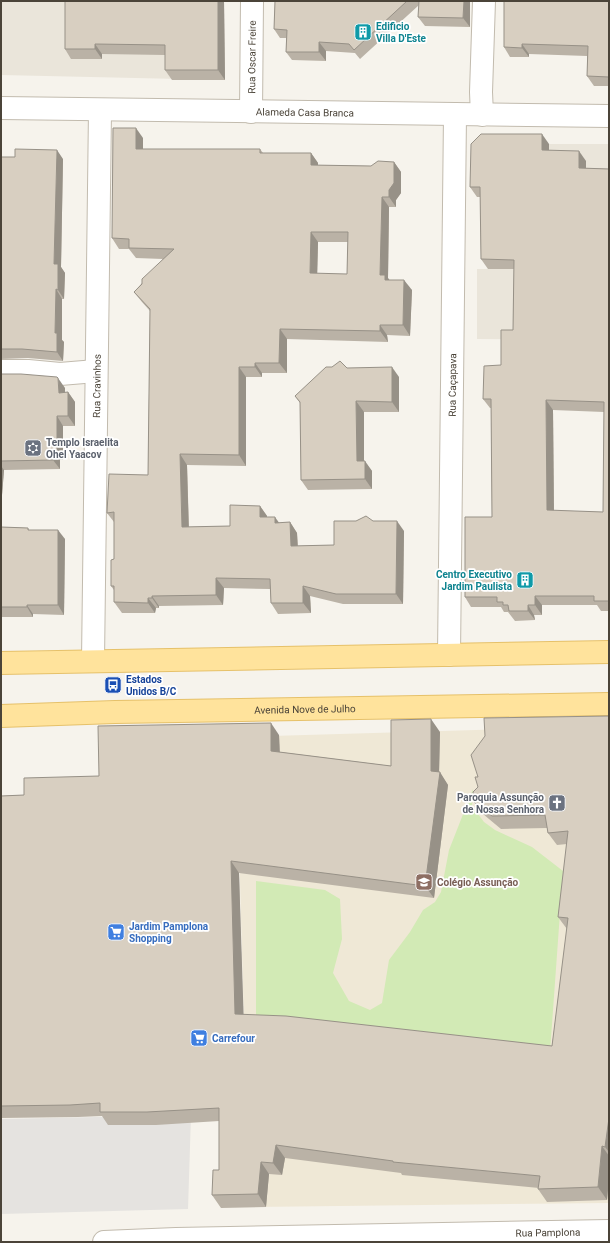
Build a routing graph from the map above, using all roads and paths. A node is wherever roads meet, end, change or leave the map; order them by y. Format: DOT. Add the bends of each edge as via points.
graph roads {
  1 [pos="252,1"];
  2 [pos="484,1"];
  3 [pos="1,108"];
  4 [pos="100,110"];
  5 [pos="251,112"];
  6 [pos="455,115"];
  7 [pos="482,115"];
  8 [pos="609,116"];
  9 [pos="1,371"];
  10 [pos="96,371"];
  11 [pos="609,652"];
  12 [pos="449,655"];
  13 [pos="93,662"];
  14 [pos="1,663"];
  15 [pos="609,704"];
  16 [pos="1,716"];
  17 [pos="609,1231"];
  18 [pos="204,1240"];
  19 [pos="104,1242"];
  1 -- 5 [label="street, Rua Oscar Freire"];
  2 -- 7 [label="street"];
  3 -- 4 [label="street, Alameda Casa Branca"];
  4 -- 5 [label="street, Alameda Casa Branca"];
  4 -- 10 [label="street, Rua Cravinhos"];
  5 -- 6 [label="street, Alameda Casa Branca"];
  6 -- 7 [label="street, Alameda Casa Branca"];
  6 -- 12 [label="street, Rua Caçapava"];
  7 -- 8 [label="street, Alameda Casa Branca"];
  9 -- 10 [label="street" via="60,374"];
  10 -- 13 [label="street, Rua Cravinhos"];
  11 -- 12 [label="main road"];
  12 -- 13 [label="main road"];
  13 -- 14 [label="main road"];
  15 -- 16 [label="main road, Avenida Nove de Julho"];
  17 -- 18 [label="street, Rua Pamplona"];
  18 -- 19 [label="street, Rua Pamplona"];
}
